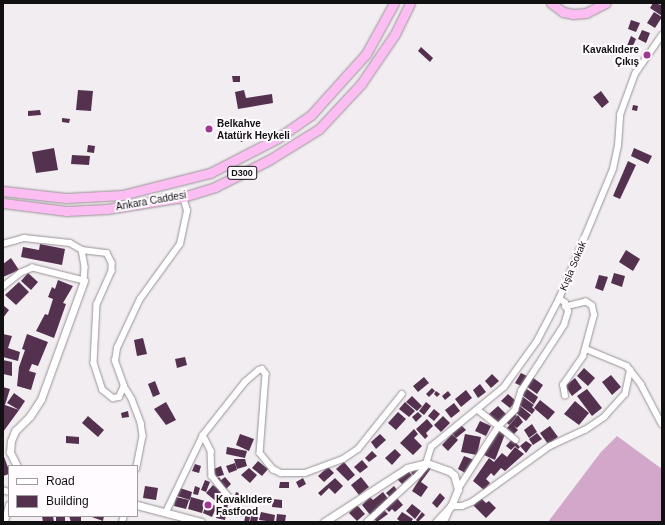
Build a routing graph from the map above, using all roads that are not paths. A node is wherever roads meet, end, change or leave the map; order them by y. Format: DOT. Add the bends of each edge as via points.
graph roads {
  1 [pos="394,3"];
  2 [pos="410,3"];
  3 [pos="551,3"];
  4 [pos="606,3"];
  5 [pos="662,35"];
  6 [pos="3,191"];
  7 [pos="183,197"];
  8 [pos="3,203"];
  9 [pos="3,244"];
  10 [pos="82,250"];
  11 [pos="84,282"];
  12 [pos="3,287"];
  13 [pos="559,300"];
  14 [pos="566,307"];
  15 [pos="586,349"];
  16 [pos="630,371"];
  17 [pos="124,386"];
  18 [pos="402,394"];
  19 [pos="565,396"];
  20 [pos="478,410"];
  21 [pos="662,424"];
  22 [pos="498,427"];
  23 [pos="203,435"];
  24 [pos="516,440"];
  25 [pos="427,463"];
  26 [pos="16,465"];
  27 [pos="138,465"];
  28 [pos="458,489"];
  29 [pos="230,498"];
  30 [pos="138,505"];
  31 [pos="451,506"];
  32 [pos="8,509"];
  33 [pos="166,512"];
  34 [pos="173,515"];
  35 [pos="5,522"];
  36 [pos="177,522"];
  37 [pos="201,522"];
  38 [pos="324,522"];
  39 [pos="366,522"];
  40 [pos="436,522"];
  41 [pos="444,522"];
  1 -- 6 [label="highway, Ankara Caddesi / D300" via="366,54 310,115 278,138 210,173 122,195 66,198"];
  2 -- 7 [label="highway, Ankara Caddesi / D300" via="395,34 361,84 319,129 269,160 215,186"];
  3 -- 4 [label="highway" via="563,12 573,14 586,13"];
  5 -- 13 [label="street, Kışla Sokak" via="635,74 624,102 613,169"];
  7 -- 8 [label="highway, Ankara Caddesi / D300" via="107,209 66,211"];
  7 -- 17 [label="street" via="187,211 180,244 140,299 117,348 115,361"];
  9 -- 10 [label="street" via="24,238 56,240 70,243"];
  10 -- 11 [label="street"];
  10 -- 17 [label="street" via="107,253 112,263 112,271 97,304 94,363 98,380 109,396 119,397"];
  11 -- 12 [label="street" via="34,268 21,272"];
  11 -- 26 [label="street" via="41,399 30,416 15,431 11,441 10,452"];
  13 -- 14 [label="street"];
  13 -- 20 [label="street, Kışla Sokak" via="537,341 504,387"];
  14 -- 15 [label="street" via="586,302 592,306 594,315"];
  14 -- 22 [label="street" via="568,312 558,336 545,351 521,392 515,410"];
  15 -- 16 [label="street" via="612,358"];
  15 -- 19 [label="street" via="563,385"];
  16 -- 21 [label="street" via="641,384"];
  16 -- 31 [label="street" via="624,394 604,417 585,430 550,446 472,502 462,506"];
  17 -- 27 [label="street" via="141,424 141,452"];
  18 -- 23 [label="street" via="358,449 343,459 305,473 281,473 269,465 260,453 266,378 262,369 245,382"];
  20 -- 22 [label="street"];
  20 -- 25 [label="street, Kışla Sokak" via="431,447"];
  22 -- 24 [label="street"];
  22 -- 28 [label="street"];
  23 -- 29 [label="street" via="211,452 212,476"];
  23 -- 33 [label="street"];
  25 -- 28 [label="street" via="454,475"];
  25 -- 38 [label="street" via="407,468"];
  25 -- 39 [label="street, Kışla Sokak" via="419,474"];
  28 -- 31 [label="street"];
  30 -- 33 [label="street"];
  31 -- 40 [label="street"];
  31 -- 41 [label="street"];
  32 -- 35 [label="street"];
  33 -- 34 [label="street"];
  34 -- 36 [label="street"];
  34 -- 37 [label="street"];
}
